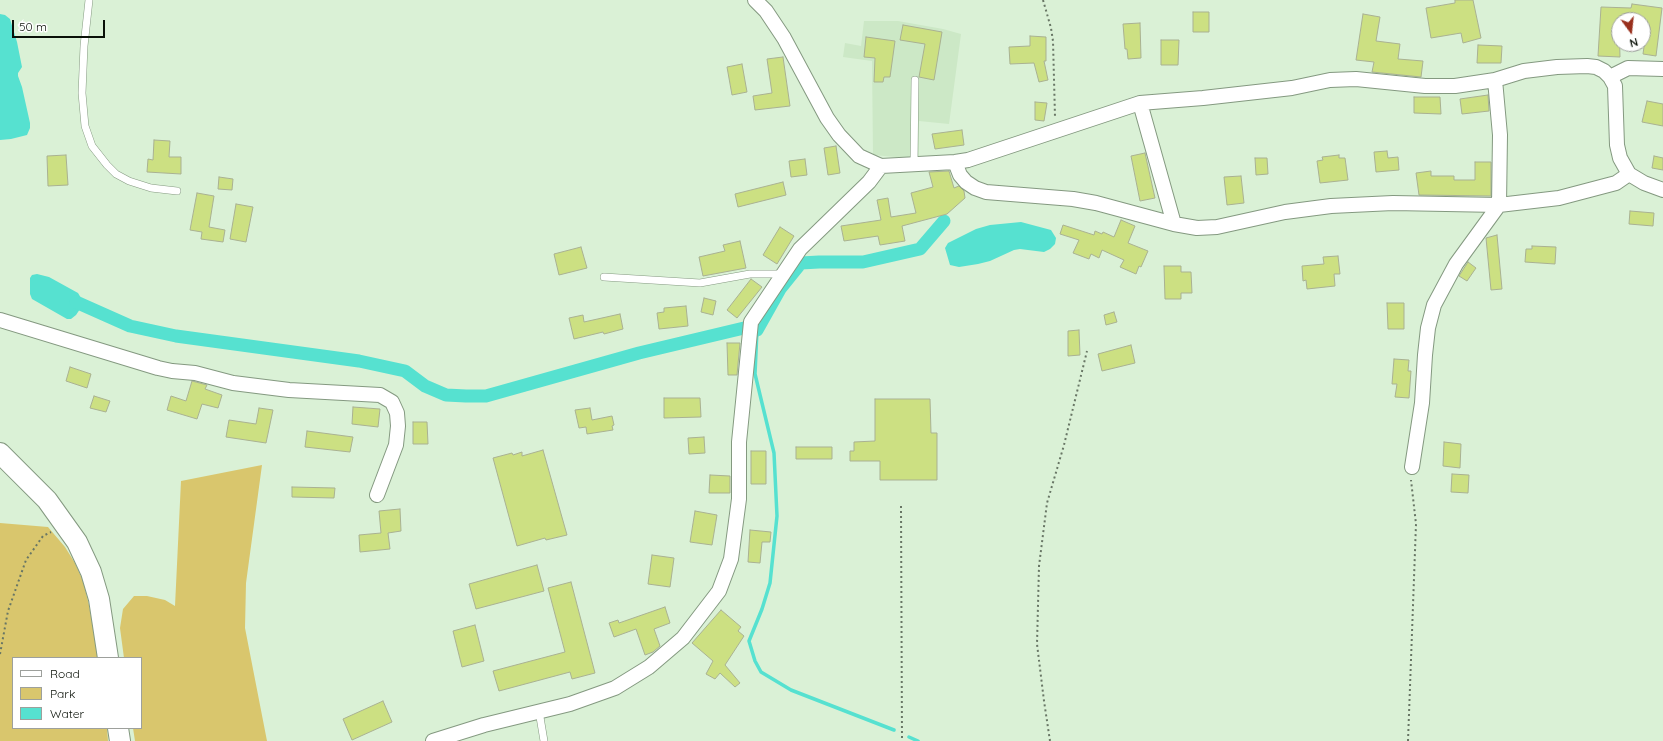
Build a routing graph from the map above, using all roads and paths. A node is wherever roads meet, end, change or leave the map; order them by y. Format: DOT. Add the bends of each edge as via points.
graph roads {
  1 [pos="89,0"];
  2 [pos="755,0"];
  3 [pos="1043,0"];
  4 [pos="1663,69"];
  5 [pos="1610,77"];
  6 [pos="915,80"];
  7 [pos="1495,80"];
  8 [pos="1140,103"];
  9 [pos="1055,130"];
  10 [pos="955,162"];
  11 [pos="914,165"];
  12 [pos="881,166"];
  13 [pos="1629,174"];
  14 [pos="1663,190"];
  15 [pos="177,191"];
  16 [pos="1499,204"];
  17 [pos="1174,224"];
  18 [pos="784,274"];
  19 [pos="604,277"];
  20 [pos="0,320"];
  21 [pos="1087,351"];
  22 [pos="0,453"];
  23 [pos="1412,467"];
  24 [pos="377,494"];
  25 [pos="901,506"];
  26 [pos="67,526"];
  27 [pos="0,654"];
  28 [pos="108,657"];
  29 [pos="539,711"];
  30 [pos="118,729"];
  31 [pos="120,741"];
  32 [pos="433,741"];
  33 [pos="544,741"];
  34 [pos="902,741"];
  35 [pos="1050,741"];
  36 [pos="1408,741"];
  1 -- 15 [label="lane" via="82,93 85,126 92,146 116,174 129,181 151,188"];
  2 -- 12 [label="street" via="766,11 784,38 839,136 859,156"];
  3 -- 9 [label="path" via="1053,41"];
  4 -- 5 [label="street" via="1628,68"];
  5 -- 7 [label="street" via="1596,67 1587,66 1524,71"];
  5 -- 13 [label="street" via="1615,86 1617,145 1620,158"];
  6 -- 11 [label="lane"];
  7 -- 8 [label="street" via="1455,86 1433,86 1356,79 1330,80 1284,89"];
  7 -- 16 [label="street" via="1500,135"];
  8 -- 9 [label="street"];
  8 -- 17 [label="street"];
  9 -- 10 [label="street"];
  10 -- 11 [label="street"];
  10 -- 17 [label="street" via="966,182 986,192 1081,200"];
  11 -- 12 [label="street"];
  12 -- 18 [label="street" via="869,182 800,249"];
  13 -- 14 [label="street"];
  13 -- 16 [label="street" via="1616,183 1559,198"];
  16 -- 17 [label="street" via="1393,203 1331,206 1285,212 1218,227 1197,228"];
  16 -- 23 [label="street" via="1456,264 1434,305 1424,355 1422,403"];
  18 -- 19 [label="lane" via="750,274 700,283"];
  18 -- 29 [label="street" via="751,322 739,442 739,499 731,559 719,591 683,638 649,667 615,688 570,704"];
  20 -- 24 [label="street" via="172,371 195,373 233,383 289,390 380,395 392,402 398,426 396,445"];
  21 -- 35 [label="path" via="1047,502 1039,566 1036,644"];
  22 -- 26 [label="main road" via="48,500"];
  23 -- 36 [label="path" via="1416,524"];
  25 -- 34 [label="path"];
  26 -- 27 [label="path" via="42,536 26,560 8,611"];
  26 -- 28 [label="main road" via="91,572 103,621"];
  29 -- 32 [label="street"];
  29 -- 33 [label="lane"];
  30 -- 31 [label="main road"];
}
